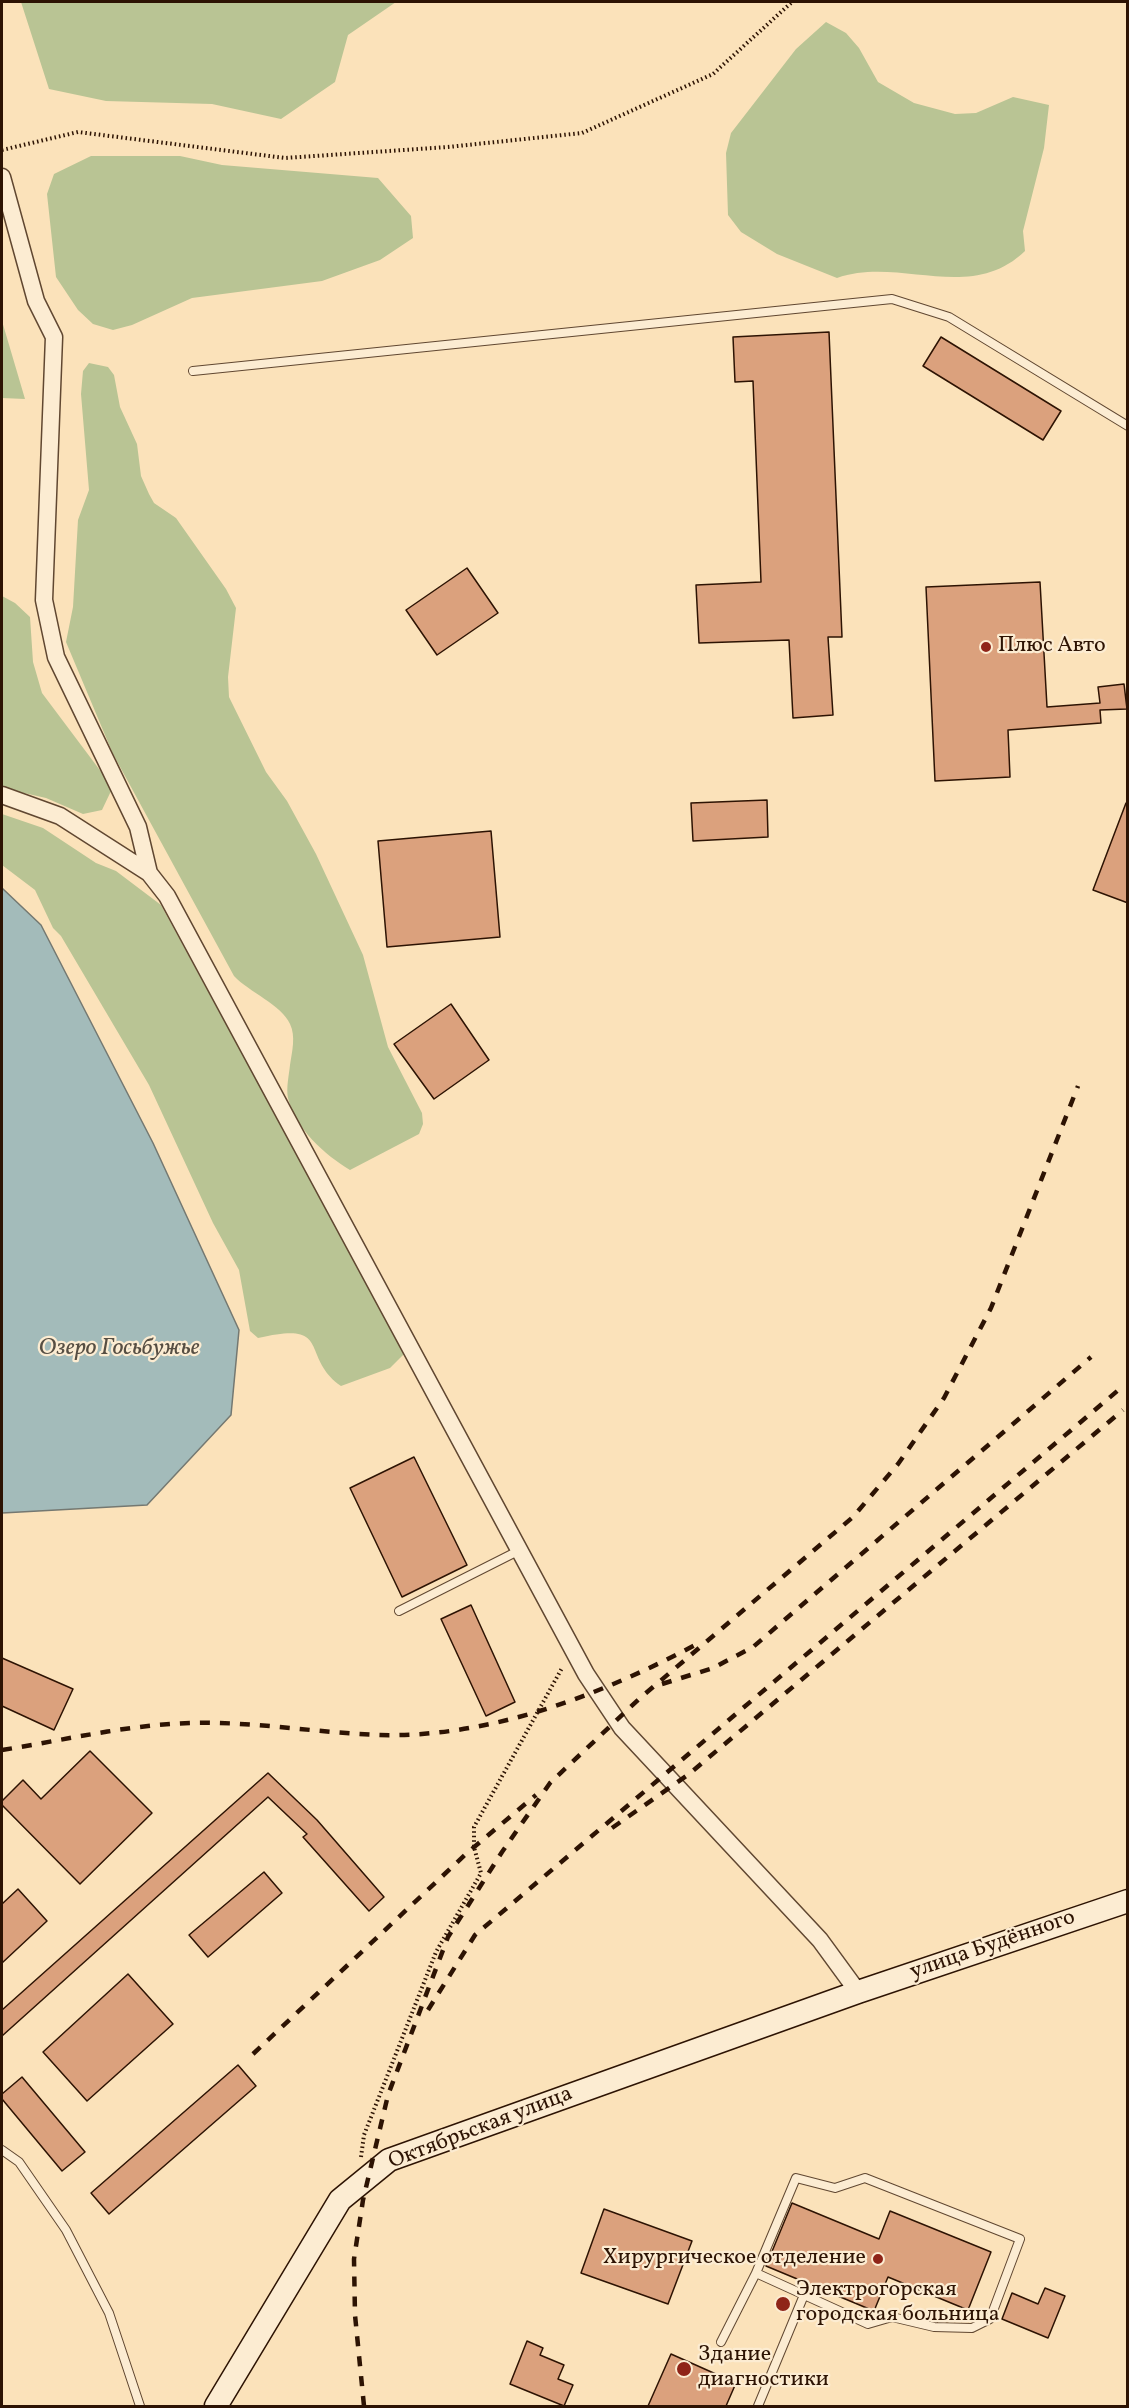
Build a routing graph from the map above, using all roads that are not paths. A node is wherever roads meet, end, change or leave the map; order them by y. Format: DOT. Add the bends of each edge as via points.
graph roads {
  1 [pos="2,177"];
  2 [pos="193,371"];
  3 [pos="1128,426"];
  4 [pos="2,795"];
  5 [pos="149,873"];
  6 [pos="518,1551"];
  7 [pos="399,1611"];
  8 [pos="1128,1901"];
  9 [pos="858,1992"];
  10 [pos="2,2150"];
  11 [pos="756,2273"];
  12 [pos="804,2295"];
  13 [pos="721,2342"];
  14 [pos="140,2406"];
  15 [pos="216,2406"];
  16 [pos="758,2406"];
  1 -- 5 [label="street" via="36,301 54,337 45,600 56,657 138,826"];
  2 -- 3 [label="lane" via="892,299 949,317"];
  4 -- 5 [label="street" via="60,816"];
  5 -- 6 [label="street" via="167,896"];
  6 -- 7 [label="lane"];
  6 -- 9 [label="street" via="572,1650 622,1728 820,1941"];
  8 -- 9 [label="street, улица Будённого"];
  9 -- 15 [label="street, Октябрьская улица" via="389,2160 340,2200"];
  10 -- 14 [label="lane" via="19,2162 66,2230 109,2313"];
  11 -- 12 [label="lane"];
  11 -- 12 [label="lane" via="796,2178 835,2188 865,2178 1020,2239 990,2319 972,2328 934,2327 892,2317 868,2324"];
  11 -- 13 [label="lane"];
  12 -- 16 [label="lane"];
}
